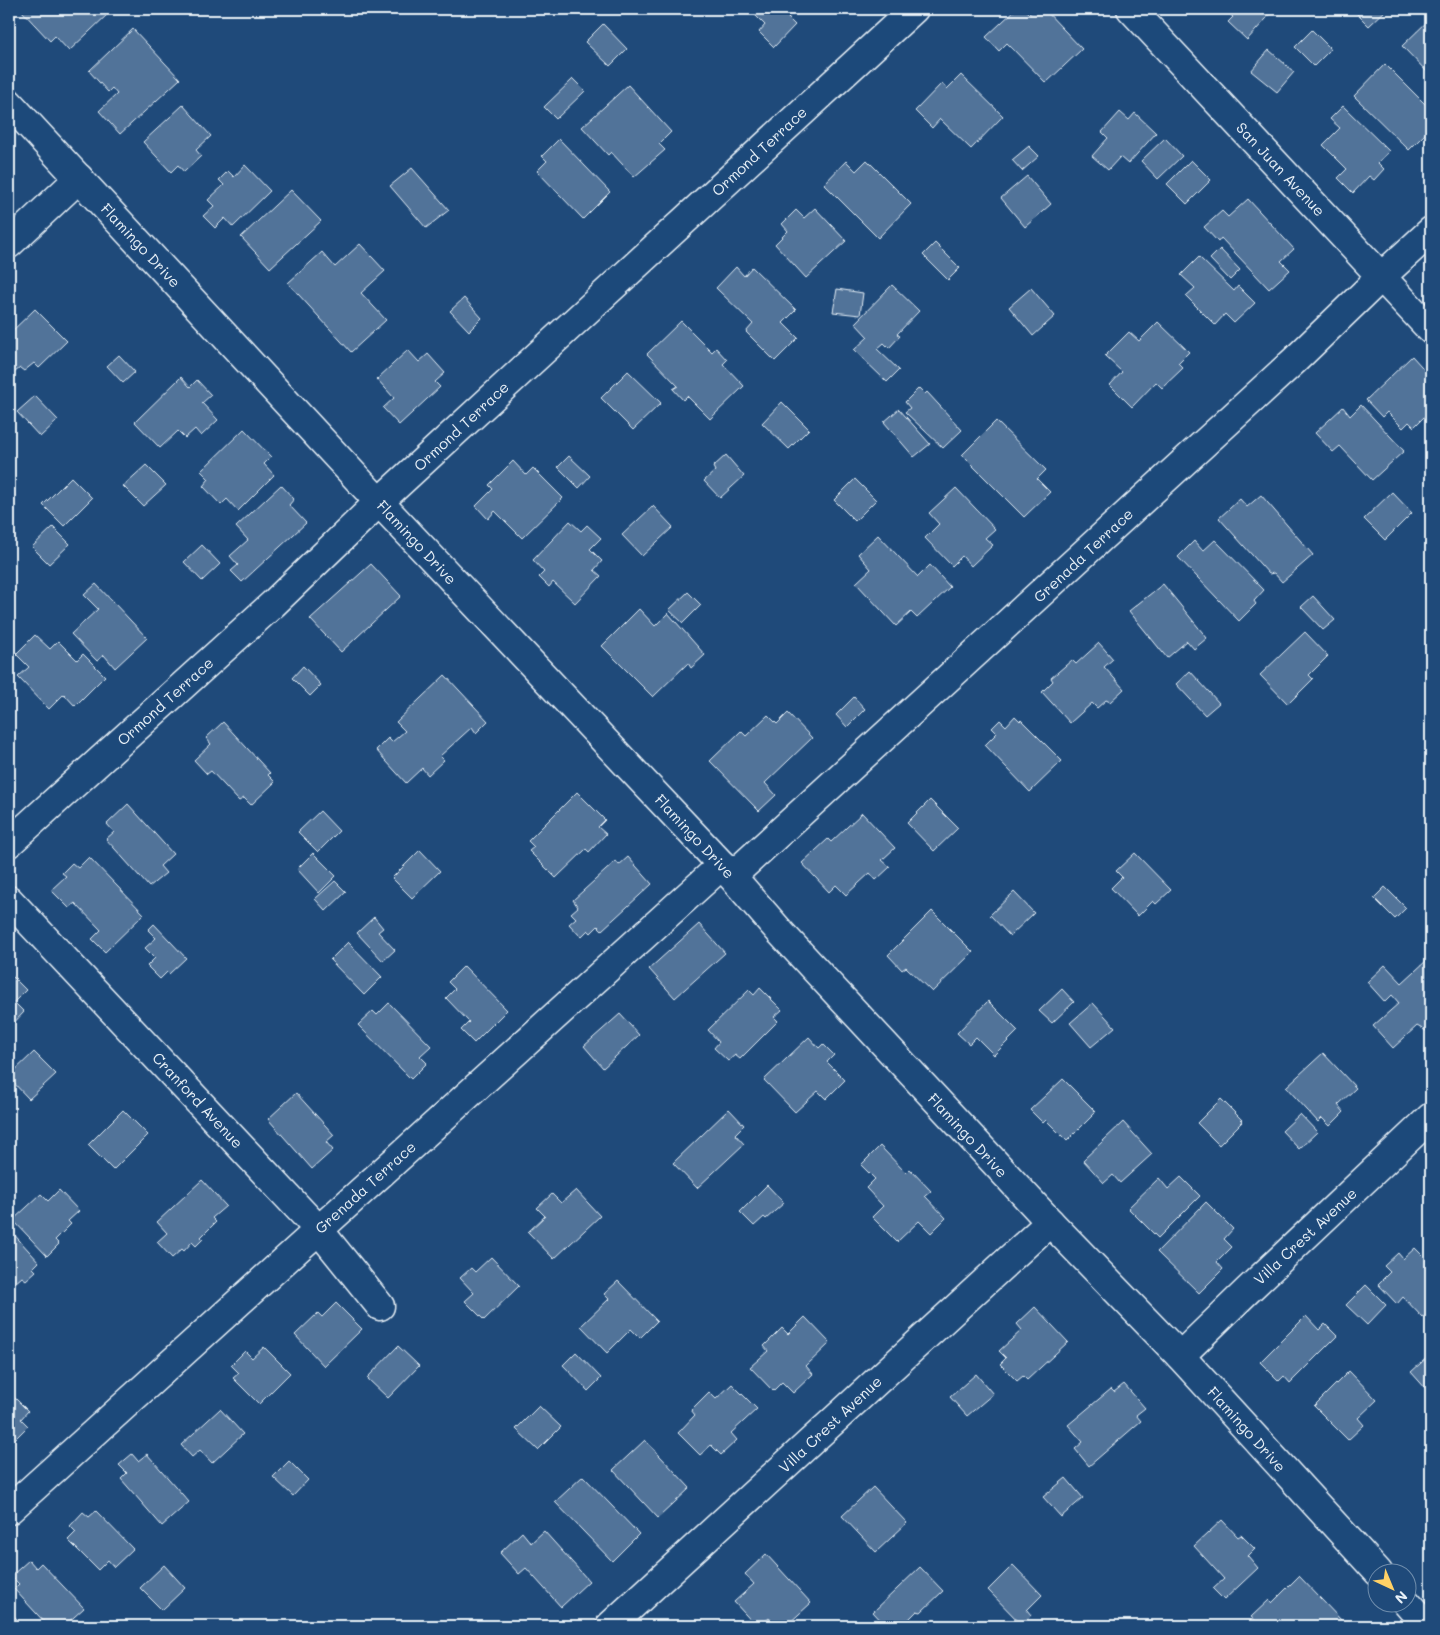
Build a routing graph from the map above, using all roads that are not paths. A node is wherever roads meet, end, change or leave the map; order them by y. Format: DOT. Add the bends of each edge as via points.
graph roads {
  1 [pos="914,9"];
  2 [pos="1131,9"];
  3 [pos="9,103"];
  4 [pos="79,178"];
  5 [pos="1431,231"];
  6 [pos="9,244"];
  7 [pos="1381,277"];
  8 [pos="1431,330"];
  9 [pos="379,502"];
  10 [pos="9,843"];
  11 [pos="727,870"];
  12 [pos="9,900"];
  13 [pos="1431,1117"];
  14 [pos="1050,1222"];
  15 [pos="318,1229"];
  16 [pos="380,1306"];
  17 [pos="1180,1356"];
  18 [pos="9,1510"];
  19 [pos="1369,1562"];
  20 [pos="1415,1612"];
  21 [pos="610,1626"];
  22 [pos="1427,1626"];
  1 -- 9 [label="street, Ormond Terrace"];
  2 -- 7 [label="street, San Juan Avenue"];
  3 -- 4 [label="street, Flamingo Drive"];
  4 -- 6 [label="street"];
  4 -- 9 [label="street, Flamingo Drive"];
  5 -- 7 [label="street, Grenada Terrace"];
  7 -- 8 [label="street, San Juan Avenue"];
  7 -- 11 [label="street, Grenada Terrace" via="1294,361"];
  9 -- 10 [label="street, Ormond Terrace"];
  9 -- 11 [label="street, Flamingo Drive"];
  11 -- 14 [label="street, Flamingo Drive" via="781,933"];
  11 -- 15 [label="street, Grenada Terrace"];
  12 -- 15 [label="street, Cranford Avenue"];
  13 -- 17 [label="street, Villa Crest Avenue"];
  14 -- 17 [label="street, Flamingo Drive"];
  14 -- 21 [label="street, Villa Crest Avenue"];
  15 -- 16 [label="street, Cranford Avenue"];
  15 -- 18 [label="street, Grenada Terrace"];
  17 -- 19 [label="street, Flamingo Drive"];
  20 -- 22 [label="street"];
}
